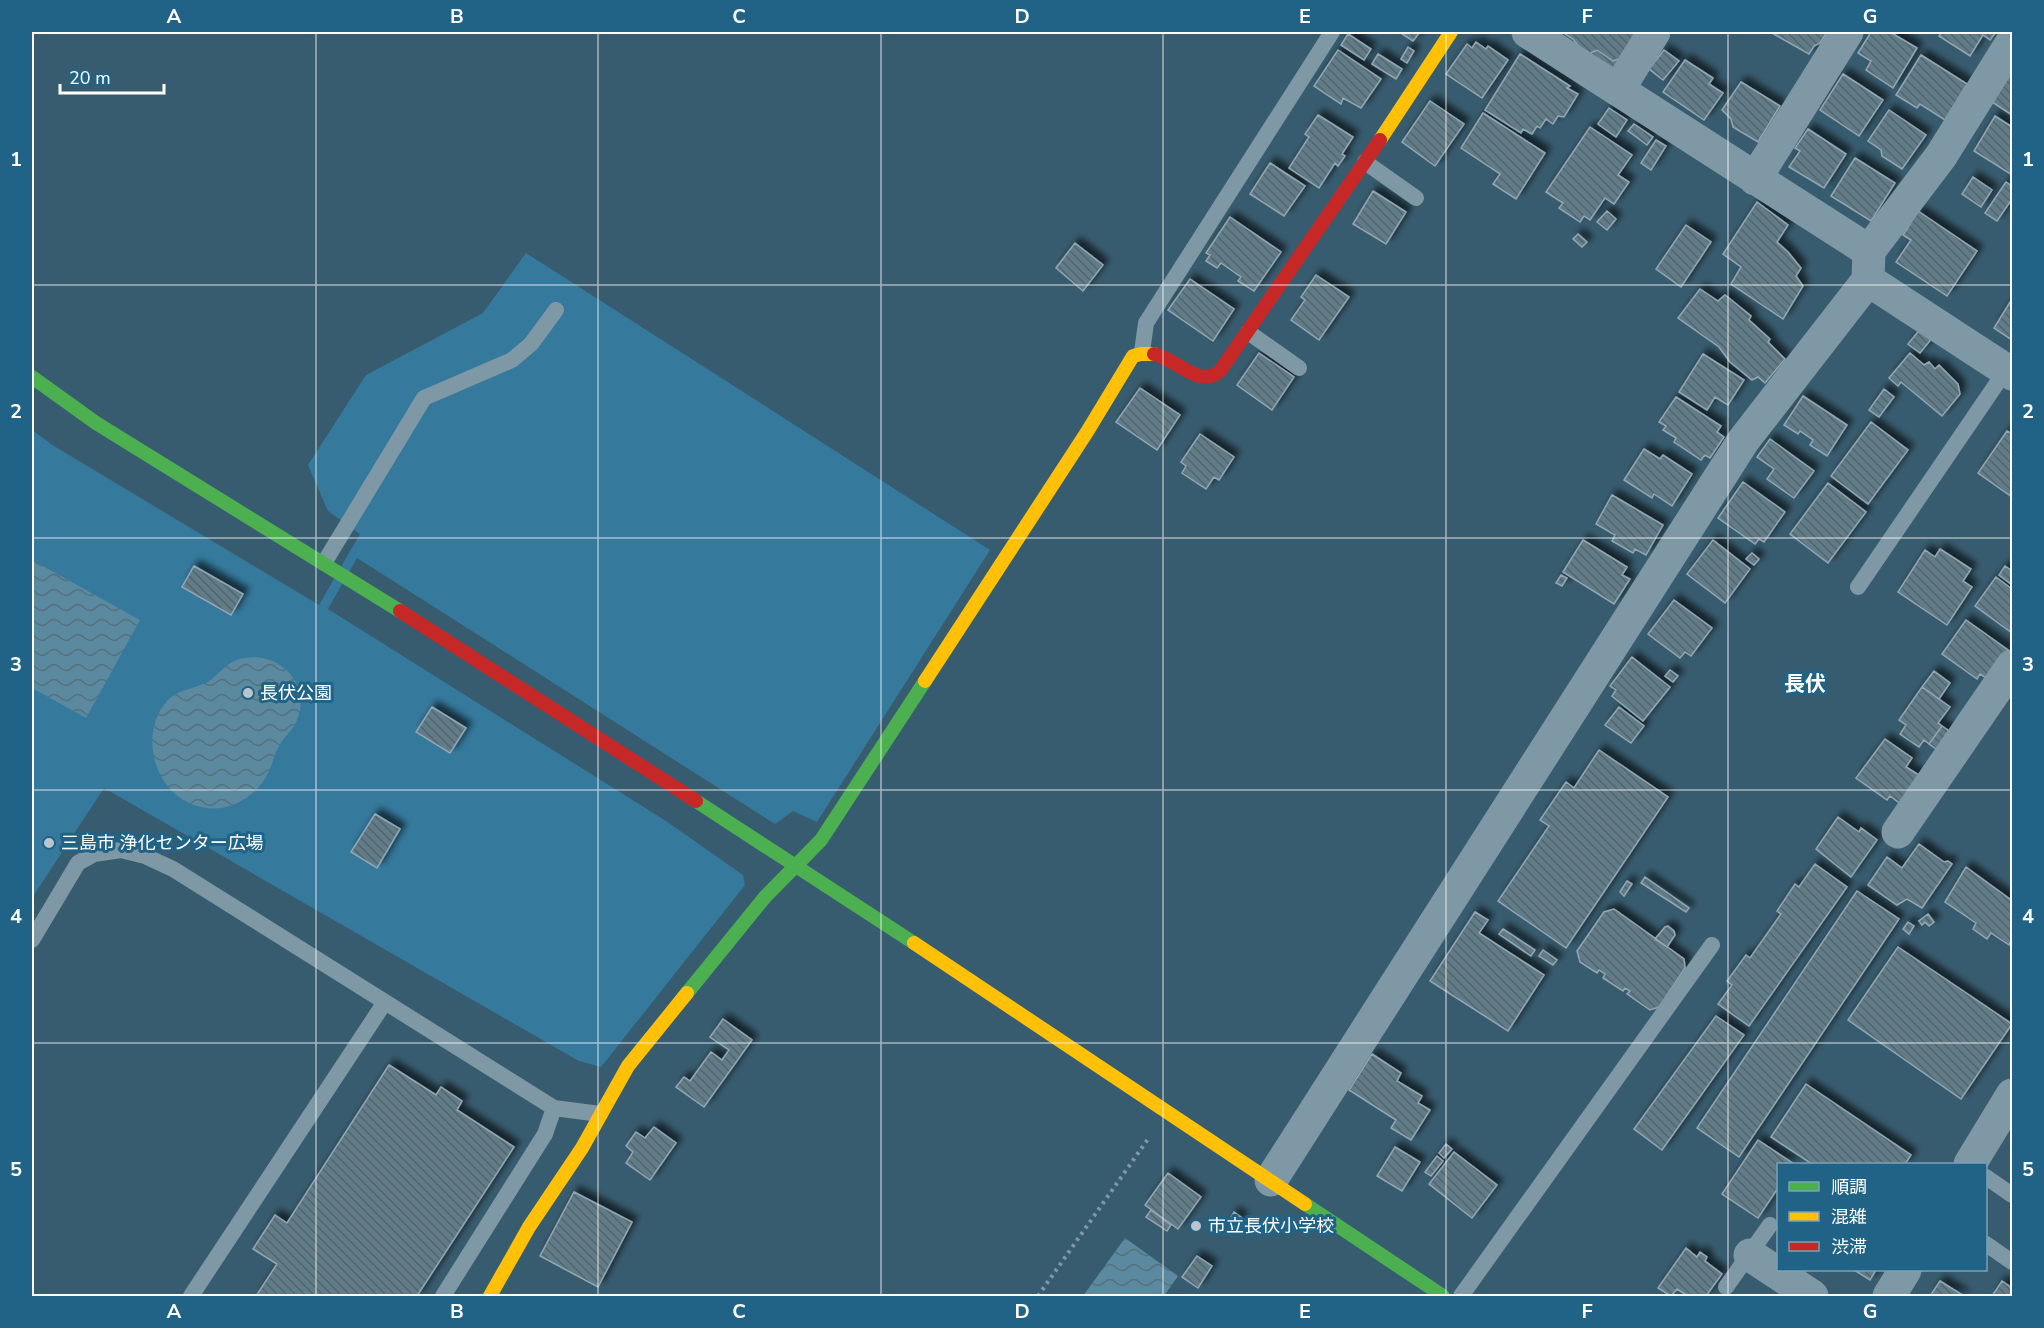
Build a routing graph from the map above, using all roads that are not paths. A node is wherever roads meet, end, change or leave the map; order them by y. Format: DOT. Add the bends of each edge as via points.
graph roads {
  1 [pos="1332,32"];
  2 [pos="1450,32"];
  3 [pos="1528,32"];
  4 [pos="1654,32"];
  5 [pos="1847,32"];
  6 [pos="2013,42"];
  7 [pos="1618,90"];
  8 [pos="1365,162"];
  9 [pos="1755,179"];
  10 [pos="1416,198"];
  11 [pos="1868,265"];
  12 [pos="556,310"];
  13 [pos="1248,332"];
  14 [pos="1142,352"];
  15 [pos="1299,368"];
  16 [pos="2009,372"];
  17 [pos="32,377"];
  18 [pos="324,563"];
  19 [pos="1858,587"];
  20 [pos="2013,666"];
  21 [pos="1898,832"];
  22 [pos="797,865"];
  23 [pos="32,940"];
  24 [pos="1712,945"];
  25 [pos="385,1002"];
  26 [pos="2013,1095"];
  27 [pos="554,1108"];
  28 [pos="600,1114"];
  29 [pos="1971,1163"];
  30 [pos="1987,1178"];
  31 [pos="1271,1180"];
  32 [pos="2013,1195"];
  33 [pos="1770,1225"];
  34 [pos="1987,1245"];
  35 [pos="1750,1255"];
  36 [pos="2013,1262"];
  37 [pos="1904,1271"];
  38 [pos="1726,1287"];
  39 [pos="192,1296"];
  40 [pos="443,1296"];
  41 [pos="490,1296"];
  42 [pos="1443,1296"];
  43 [pos="1461,1296"];
  44 [pos="1812,1296"];
  45 [pos="1889,1296"];
  1 -- 14 [label="lane" via="1146,323"];
  2 -- 8 [label="street"];
  3 -- 7 [label="street"];
  4 -- 7 [label="street"];
  5 -- 9 [label="street"];
  6 -- 11 [label="street"];
  7 -- 9 [label="street"];
  8 -- 10 [label="lane"];
  8 -- 13 [label="street"];
  9 -- 11 [label="street"];
  11 -- 16 [label="street"];
  11 -- 31 [label="street" via="1743,441"];
  12 -- 18 [label="lane" via="531,344 512,360 424,398"];
  13 -- 14 [label="street" via="1222,369 1206,378 1156,353"];
  13 -- 15 [label="lane"];
  14 -- 22 [label="street" via="1125,366 1087,432 821,840"];
  16 -- 19 [label="lane"];
  17 -- 18 [label="street" via="96,423"];
  18 -- 22 [label="street"];
  20 -- 21 [label="street"];
  22 -- 28 [label="street" via="765,897 628,1066"];
  22 -- 31 [label="street"];
  23 -- 25 [label="lane" via="78,863 94,854 121,850 173,869"];
  24 -- 43 [label="lane"];
  25 -- 27 [label="lane"];
  25 -- 39 [label="lane"];
  26 -- 29 [label="street"];
  27 -- 28 [label="lane"];
  27 -- 40 [label="lane" via="544,1134"];
  28 -- 41 [label="street"];
  30 -- 32 [label="lane"];
  31 -- 42 [label="street"];
  33 -- 35 [label="lane"];
  34 -- 36 [label="lane"];
  35 -- 38 [label="lane"];
  35 -- 44 [label="street"];
  37 -- 45 [label="street"];
}
